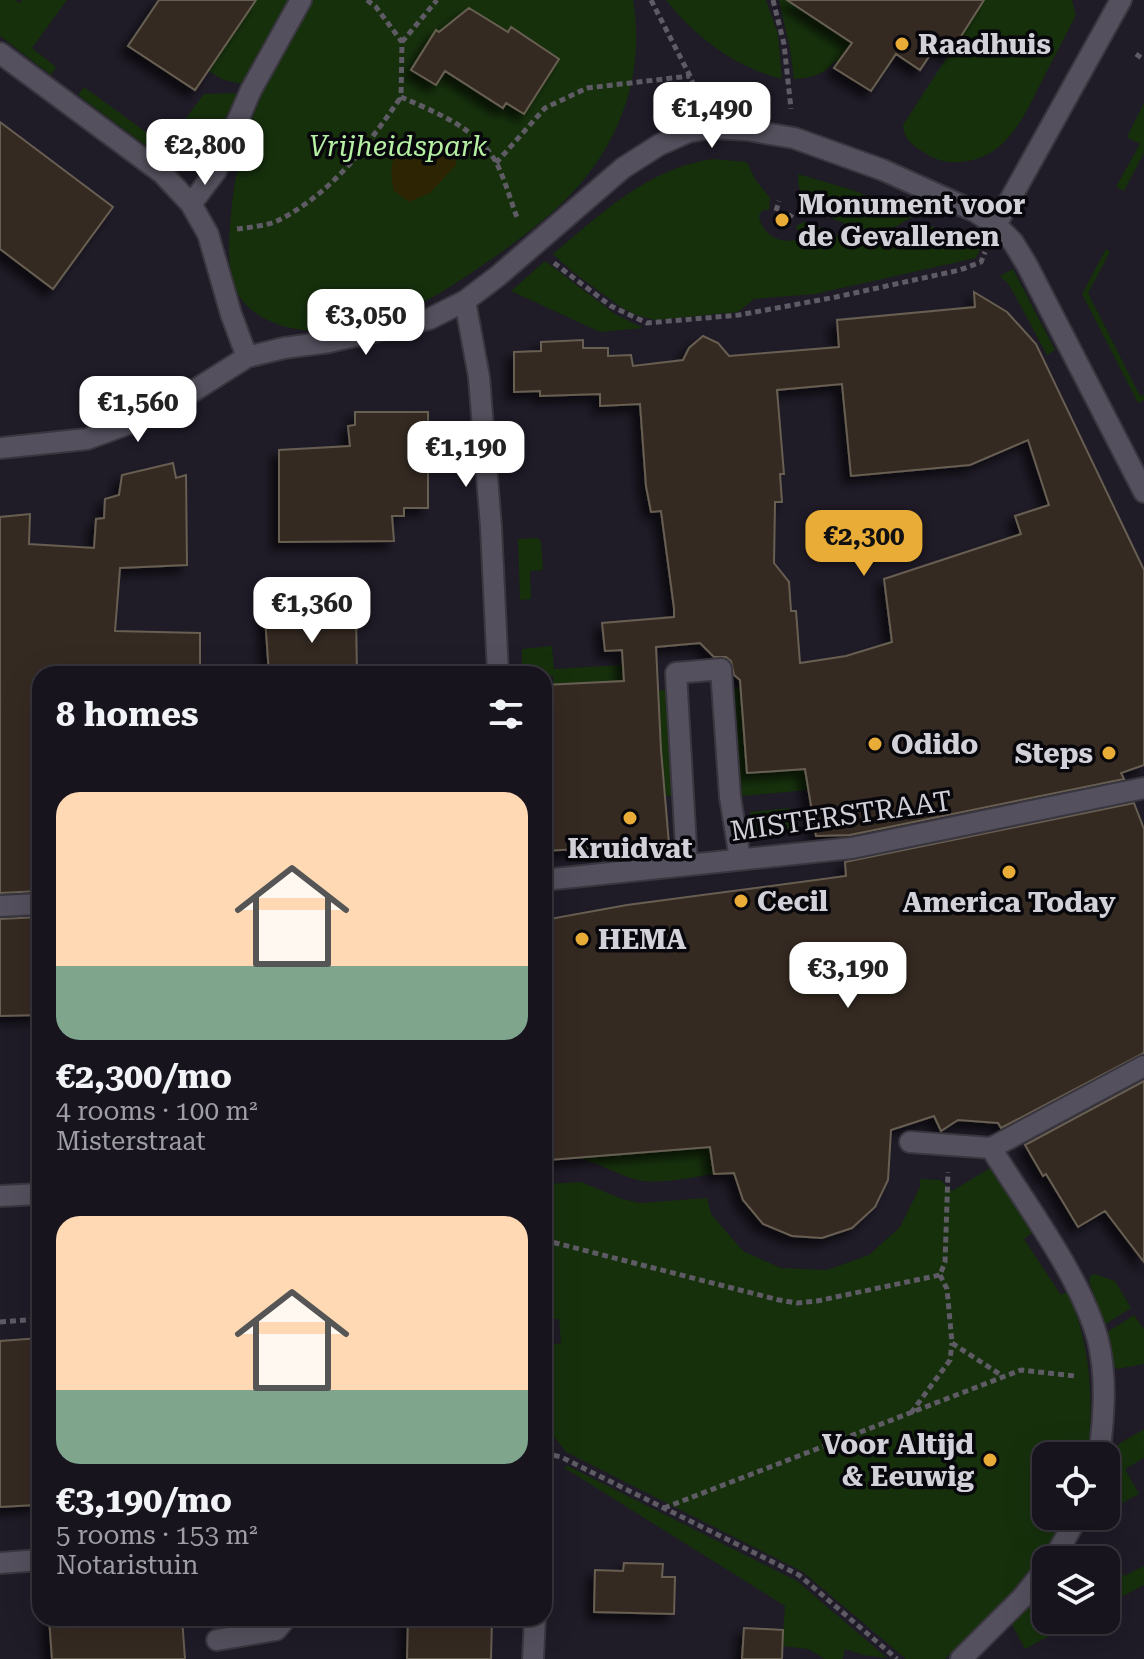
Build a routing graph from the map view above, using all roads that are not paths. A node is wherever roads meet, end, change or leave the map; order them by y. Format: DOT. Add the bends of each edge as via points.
graph roads {
  1 [pos="301,0"];
  2 [pos="1121,0"];
  3 [pos="0,53"];
  4 [pos="191,204"];
  5 [pos="996,225"];
  6 [pos="465,301"];
  7 [pos="247,357"];
  8 [pos="0,448"];
  9 [pos="1144,492"];
  10 [pos="498,666"];
  11 [pos="1143,793"];
  12 [pos="740,859"];
  13 [pos="687,865"];
  14 [pos="552,879"];
  15 [pos="32,904"];
  16 [pos="0,906"];
  17 [pos="1144,1066"];
  18 [pos="910,1142"];
  19 [pos="991,1148"];
  20 [pos="32,1194"];
  21 [pos="0,1196"];
  22 [pos="1100,1442"];
  23 [pos="32,1561"];
  24 [pos="0,1563"];
  25 [pos="1032,1585"];
  26 [pos="279,1626"];
  27 [pos="535,1626"];
  28 [pos="217,1640"];
  29 [pos="533,1659"];
  30 [pos="961,1659"];
  1 -- 4 [label="street" via="251,90 216,171"];
  2 -- 5 [label="street"];
  3 -- 4 [label="street" via="162,173"];
  4 -- 7 [label="street" via="208,234"];
  5 -- 6 [label="street" via="883,170 794,138 711,128 659,145 623,168"];
  5 -- 9 [label="street" via="1027,265"];
  6 -- 7 [label="street" via="404,326"];
  6 -- 10 [label="street" via="479,377"];
  7 -- 8 [label="street" via="136,421 87,439"];
  11 -- 12 [label="street, MISTERSTRAAT" via="852,848"];
  12 -- 13 [label="street, MISTERSTRAAT"];
  12 -- 13 [label="street" via="721,669 676,673"];
  13 -- 14 [label="street, MISTERSTRAAT"];
  15 -- 16 [label="street"];
  17 -- 19 [label="street"];
  18 -- 19 [label="street"];
  19 -- 22 [label="street" via="1076,1284 1098,1342 1104,1380"];
  20 -- 21 [label="street"];
  23 -- 24 [label="street"];
  25 -- 30 [label="street"];
  26 -- 28 [label="street"];
  27 -- 29 [label="street"];
}
